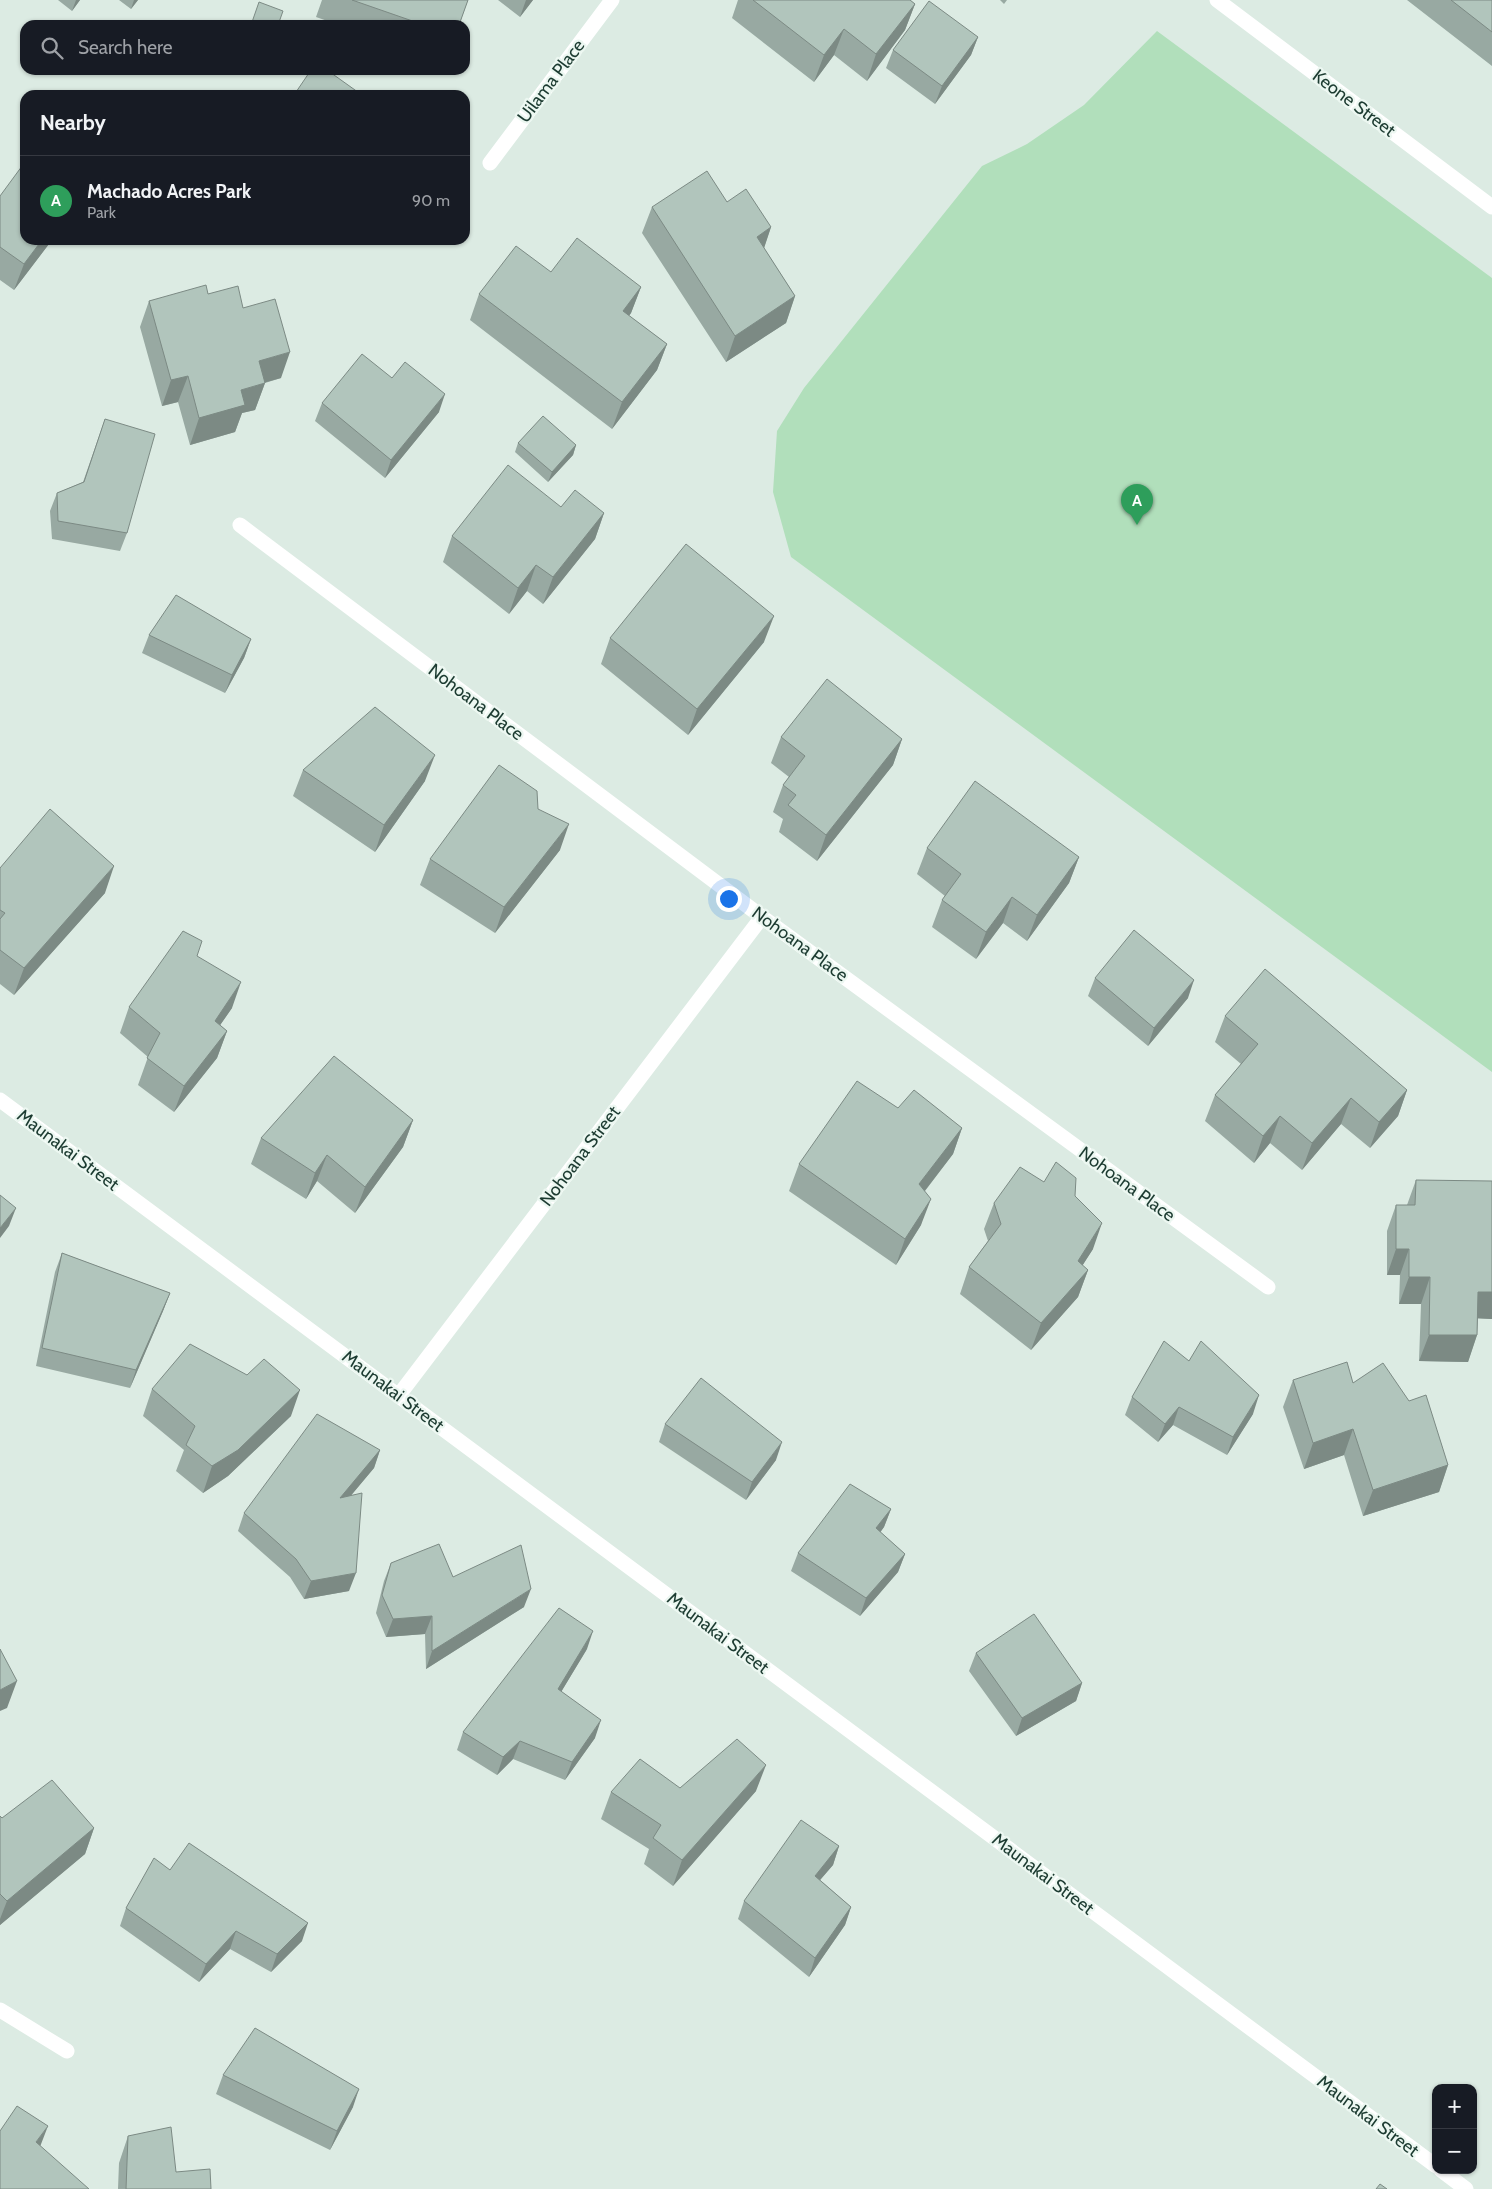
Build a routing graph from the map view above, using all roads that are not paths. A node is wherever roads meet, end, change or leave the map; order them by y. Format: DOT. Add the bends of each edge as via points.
graph roads {
  1 [pos="612,0"];
  2 [pos="1217,0"];
  3 [pos="490,163"];
  4 [pos="1491,205"];
  5 [pos="240,524"];
  6 [pos="762,917"];
  7 [pos="0,1100"];
  8 [pos="1268,1287"];
  9 [pos="399,1395"];
  10 [pos="0,2010"];
  11 [pos="67,2051"];
  12 [pos="1432,2163"];
  13 [pos="1446,2174"];
  14 [pos="1466,2189"];
  1 -- 3 [label="street, Uilama Place"];
  2 -- 4 [label="street, Keone Street"];
  5 -- 6 [label="street, Nohoana Place"];
  6 -- 8 [label="street, Nohoana Place"];
  6 -- 9 [label="street, Nohoana Street"];
  7 -- 9 [label="street, Maunakai Street"];
  9 -- 12 [label="street, Maunakai Street"];
  10 -- 11 [label="street"];
  13 -- 14 [label="street"];
}
